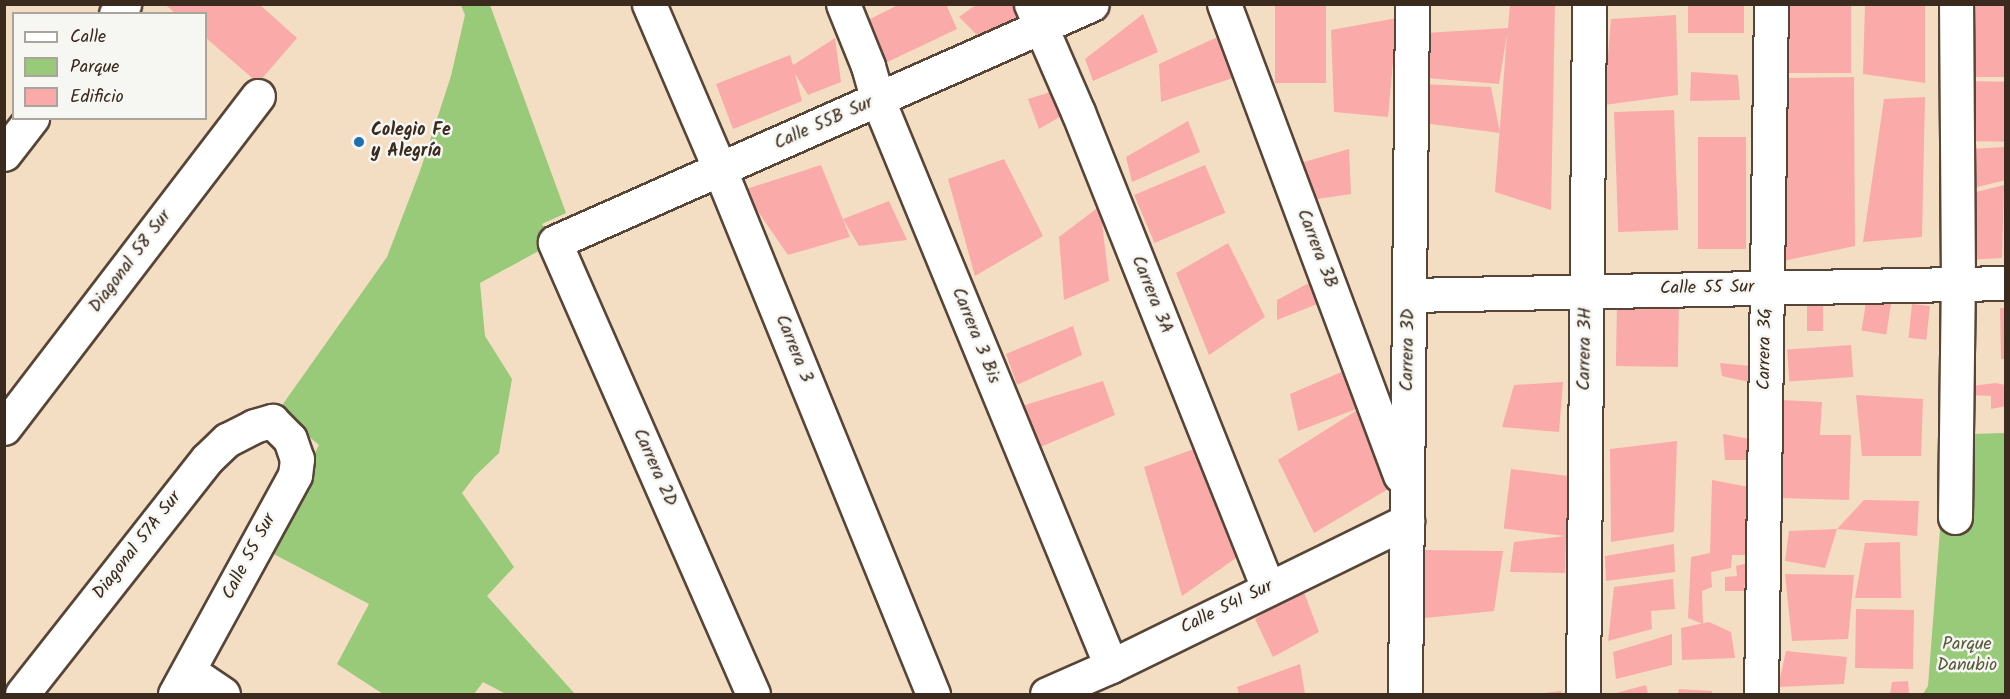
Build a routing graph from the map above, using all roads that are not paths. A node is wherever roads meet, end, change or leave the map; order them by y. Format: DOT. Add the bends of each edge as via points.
graph roads {
  1 [pos="649,4"];
  2 [pos="843,4"];
  3 [pos="1092,4"];
  4 [pos="1224,4"];
  5 [pos="1412,4"];
  6 [pos="1589,4"];
  7 [pos="1771,4"];
  8 [pos="1956,4"];
  9 [pos="1036,16"];
  10 [pos="258,96"];
  11 [pos="878,100"];
  12 [pos="30,120"];
  13 [pos="4,154"];
  14 [pos="720,170"];
  15 [pos="555,242"];
  16 [pos="2006,283"];
  17 [pos="1958,284"];
  18 [pos="1767,288"];
  19 [pos="1587,291"];
  20 [pos="1409,295"];
  21 [pos="272,421"];
  22 [pos="4,428"];
  23 [pos="1407,507"];
  24 [pos="1955,518"];
  25 [pos="1268,588"];
  26 [pos="1111,666"];
  27 [pos="182,683"];
  28 [pos="22,694"];
  29 [pos="223,694"];
  30 [pos="753,694"];
  31 [pos="933,694"];
  32 [pos="1047,694"];
  33 [pos="1405,694"];
  34 [pos="1583,694"];
  35 [pos="1761,694"];
  1 -- 14 [label="street, Carrera 3"];
  2 -- 11 [label="street, Carrera 3 Bis"];
  3 -- 9 [label="street, Calle 55B Sur"];
  4 -- 23 [label="street, Carrera 3B"];
  5 -- 20 [label="street, Carrera 3D"];
  6 -- 19 [label="street, Carrera 3H"];
  7 -- 18 [label="street, Carrera 3G"];
  8 -- 17 [label="street"];
  9 -- 11 [label="street, Calle 55B Sur"];
  9 -- 25 [label="street, Carrera 3A"];
  10 -- 22 [label="street, Diagonal 58 Sur"];
  11 -- 14 [label="street, Calle 55B Sur"];
  11 -- 26 [label="street, Carrera 3 Bis"];
  12 -- 13 [label="street"];
  14 -- 15 [label="street, Calle 55B Sur"];
  14 -- 31 [label="street, Carrera 3"];
  15 -- 30 [label="street, Carrera 2D"];
  16 -- 17 [label="street, Calle 55 Sur"];
  17 -- 18 [label="street, Calle 55 Sur"];
  17 -- 24 [label="street"];
  18 -- 19 [label="street, Calle 55 Sur"];
  18 -- 35 [label="street, Carrera 3G"];
  19 -- 20 [label="street, Calle 55 Sur"];
  19 -- 34 [label="street, Carrera 3H"];
  20 -- 23 [label="street, Carrera 3D"];
  21 -- 27 [label="street, Calle 55 Sur" via="290,439 297,459 295,475"];
  21 -- 28 [label="street, Diagonal 57A Sur" via="227,440 207,459"];
  23 -- 25 [label="street, Calle 54I Sur"];
  23 -- 33 [label="street, Carrera 3D"];
  25 -- 26 [label="street, Calle 54I Sur"];
  26 -- 32 [label="street, Calle 54I Sur"];
  27 -- 29 [label="street"];
}
